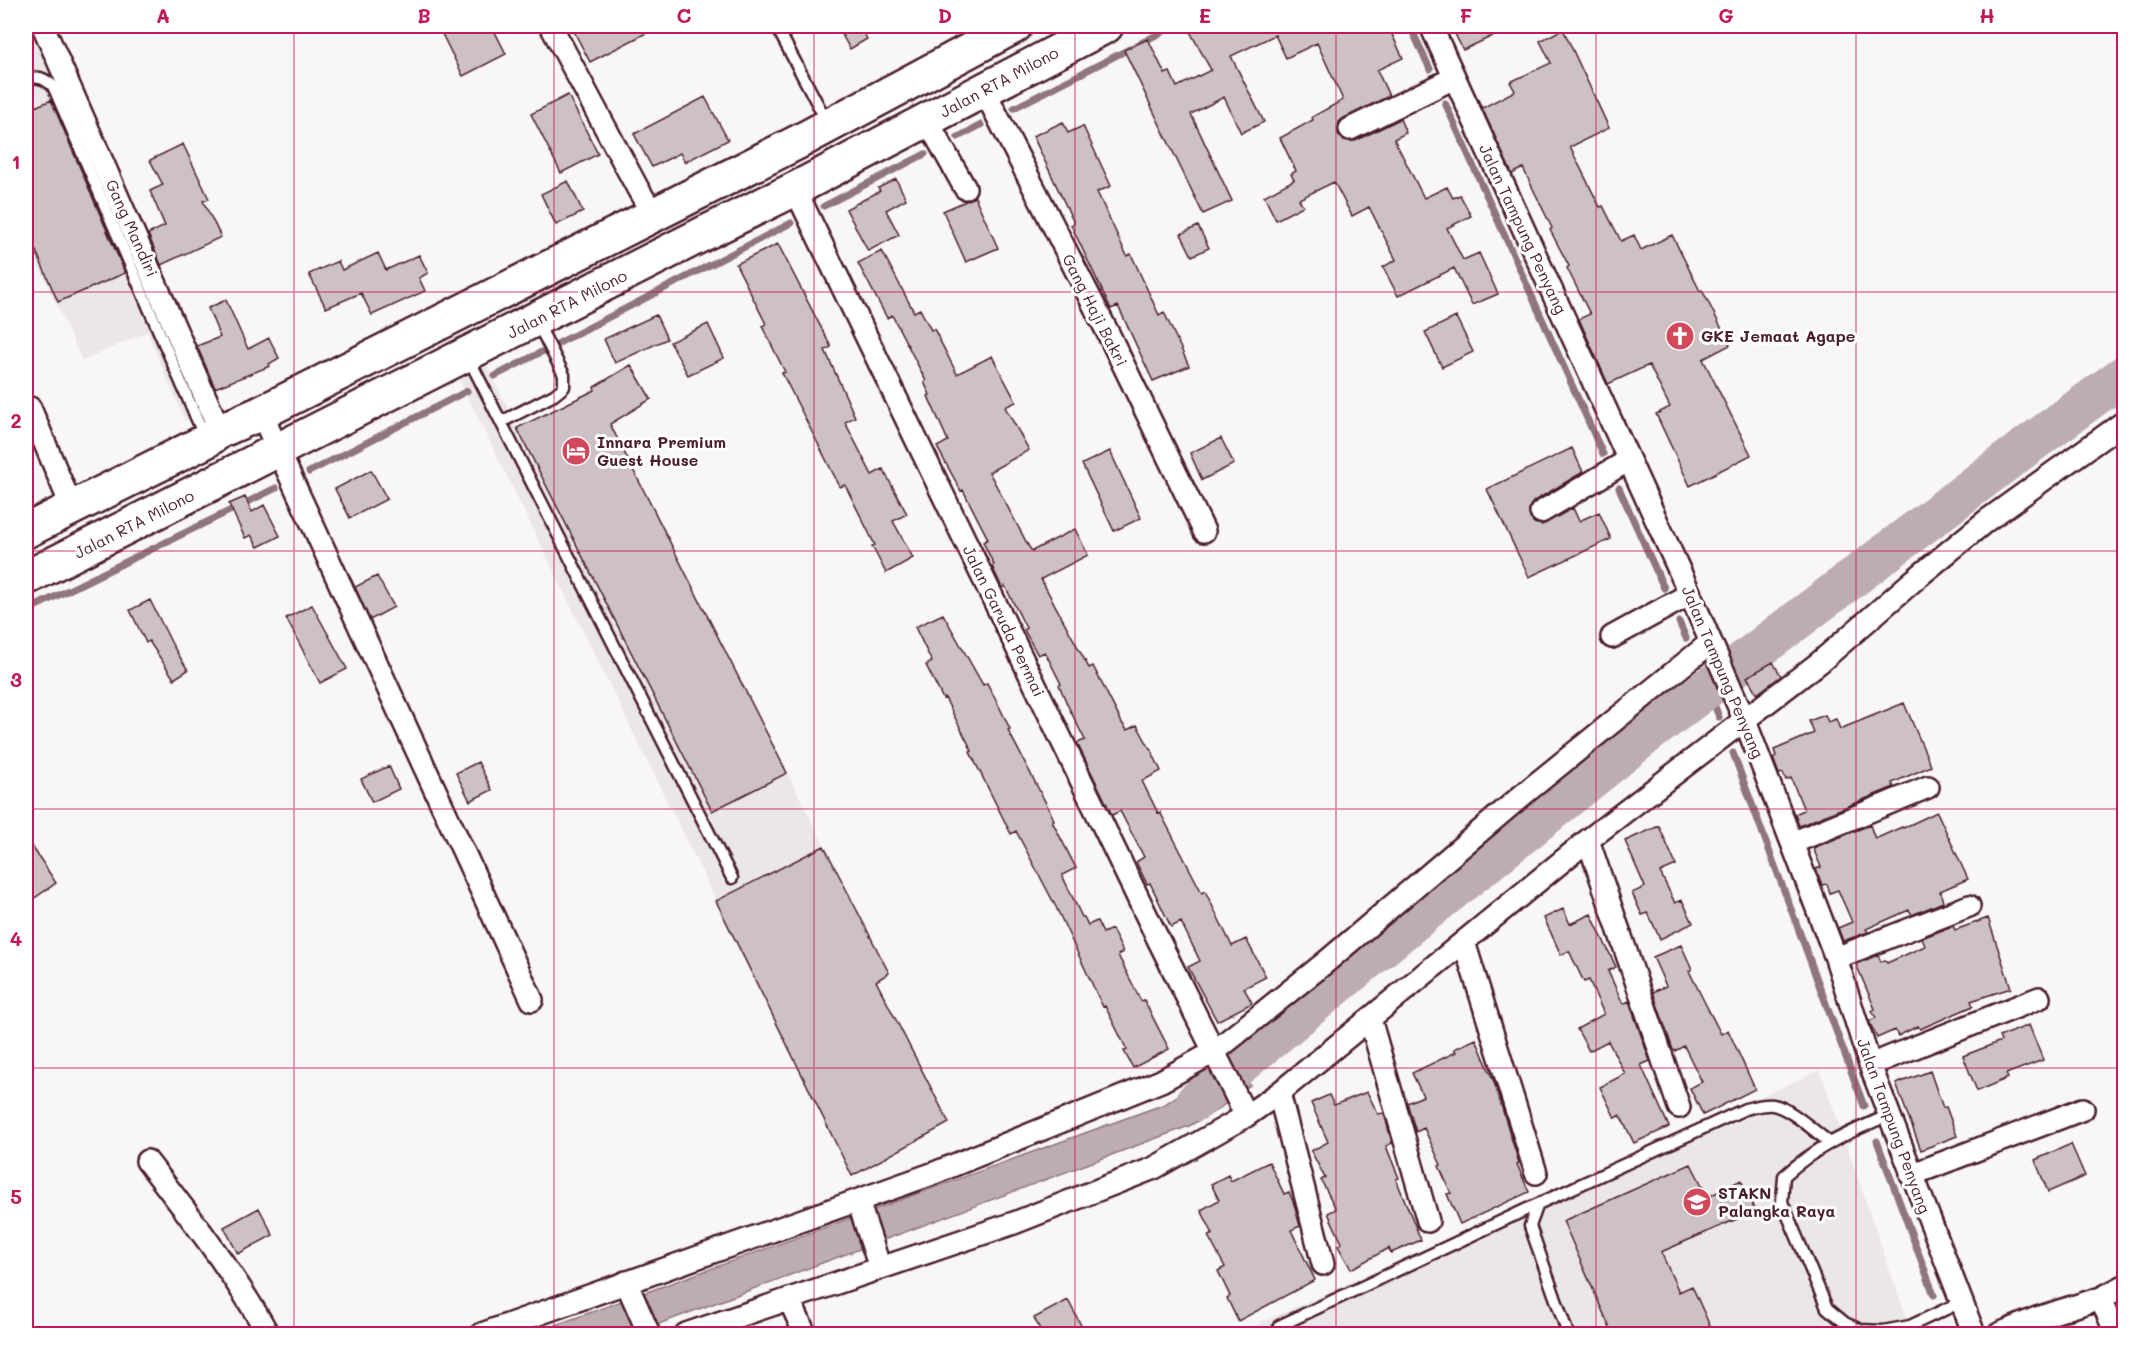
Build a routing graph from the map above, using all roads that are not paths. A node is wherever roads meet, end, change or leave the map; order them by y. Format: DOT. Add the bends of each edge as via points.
graph roads {
  1 [pos="43,26"];
  2 [pos="551,26"];
  3 [pos="1106,26"];
  4 [pos="1431,26"];
  5 [pos="998,30"];
  6 [pos="781,35"];
  7 [pos="1454,78"];
  8 [pos="26,80"];
  9 [pos="984,90"];
  10 [pos="927,120"];
  11 [pos="829,125"];
  12 [pos="1350,129"];
  13 [pos="965,188"];
  14 [pos="795,189"];
  15 [pos="653,214"];
  16 [pos="536,320"];
  17 [pos="467,355"];
  18 [pos="30,408"];
  19 [pos="261,413"];
  20 [pos="501,422"];
  21 [pos="2124,422"];
  22 [pos="213,436"];
  23 [pos="278,450"];
  24 [pos="1629,460"];
  25 [pos="72,508"];
  26 [pos="1541,512"];
  27 [pos="26,531"];
  28 [pos="1204,531"];
  29 [pos="26,578"];
  30 [pos="1690,594"];
  31 [pos="1612,637"];
  32 [pos="1714,652"];
  33 [pos="1745,721"];
  34 [pos="1928,787"];
  35 [pos="1588,840"];
  36 [pos="1792,843"];
  37 [pos="732,878"];
  38 [pos="1969,906"];
  39 [pos="1464,942"];
  40 [pos="1836,958"];
  41 [pos="2039,998"];
  42 [pos="532,1000"];
  43 [pos="1370,1019"];
  44 [pos="1219,1060"];
  45 [pos="1870,1065"];
  46 [pos="1279,1093"];
  47 [pos="1680,1107"];
  48 [pos="2083,1109"];
  49 [pos="1889,1115"];
  50 [pos="1246,1116"];
  51 [pos="1829,1142"];
  52 [pos="147,1161"];
  53 [pos="1536,1173"];
  54 [pos="1911,1175"];
  55 [pos="1538,1204"];
  56 [pos="860,1206"];
  57 [pos="1428,1221"];
  58 [pos="878,1263"];
  59 [pos="1323,1264"];
  60 [pos="2124,1286"];
  61 [pos="630,1291"];
  62 [pos="2101,1298"];
  63 [pos="789,1299"];
  64 [pos="1961,1302"];
  65 [pos="1279,1326"];
  66 [pos="646,1329"];
  67 [pos="1883,1333"];
  68 [pos="268,1335"];
  69 [pos="482,1335"];
  70 [pos="686,1335"];
  71 [pos="805,1335"];
  72 [pos="1568,1335"];
  73 [pos="1974,1335"];
  74 [pos="1999,1335"];
  75 [pos="2115,1335"];
  1 -- 22 [label="street, Gang Mandiri"];
  2 -- 15 [label="street"];
  3 -- 9 [label="highway, Jalan RTA Milono"];
  4 -- 7 [label="street, Jalan Tampung Penyang"];
  5 -- 11 [label="highway"];
  6 -- 11 [label="lane"];
  7 -- 12 [label="street"];
  7 -- 24 [label="street, Jalan Tampung Penyang"];
  8 -- 22 [label="lane" via="44,79 53,86"];
  9 -- 10 [label="highway, Jalan RTA Milono"];
  9 -- 28 [label="street, Gang Haji Bakri"];
  10 -- 13 [label="street"];
  10 -- 14 [label="highway, Jalan RTA Milono"];
  11 -- 15 [label="highway"];
  14 -- 16 [label="highway, Jalan RTA Milono"];
  14 -- 44 [label="street, Jalan Garuda Permai"];
  15 -- 19 [label="highway"];
  16 -- 17 [label="highway, Jalan RTA Milono"];
  16 -- 20 [label="lane" via="564,375 564,387"];
  17 -- 20 [label="lane"];
  17 -- 23 [label="highway, Jalan RTA Milono"];
  18 -- 25 [label="street"];
  19 -- 22 [label="highway"];
  19 -- 23 [label="street"];
  20 -- 37 [label="lane"];
  21 -- 33 [label="street" via="1986,521"];
  22 -- 25 [label="highway"];
  23 -- 29 [label="highway, Jalan RTA Milono"];
  23 -- 42 [label="street"];
  24 -- 26 [label="street"];
  24 -- 30 [label="street, Jalan Tampung Penyang"];
  25 -- 27 [label="highway"];
  30 -- 31 [label="street"];
  30 -- 32 [label="street, Jalan Tampung Penyang"];
  32 -- 33 [label="street, Jalan Tampung Penyang"];
  32 -- 44 [label="street" via="1525,793 1326,962"];
  33 -- 35 [label="street"];
  33 -- 36 [label="street, Jalan Tampung Penyang"];
  34 -- 36 [label="street"];
  35 -- 39 [label="street"];
  35 -- 47 [label="street"];
  36 -- 40 [label="street, Jalan Tampung Penyang"];
  38 -- 40 [label="street"];
  39 -- 43 [label="street"];
  39 -- 53 [label="street"];
  40 -- 45 [label="street, Jalan Tampung Penyang"];
  41 -- 45 [label="street"];
  43 -- 46 [label="street"];
  43 -- 57 [label="street"];
  44 -- 50 [label="street, Jalan Garuda Permai"];
  44 -- 56 [label="street"];
  45 -- 49 [label="street, Jalan Tampung Penyang"];
  46 -- 50 [label="street"];
  46 -- 59 [label="street"];
  48 -- 54 [label="street"];
  49 -- 51 [label="lane"];
  49 -- 54 [label="street, Jalan Tampung Penyang"];
  50 -- 58 [label="street" via="1154,1168 1014,1223"];
  51 -- 55 [label="lane" via="1775,1105 1745,1109"];
  51 -- 67 [label="lane" via="1784,1176 1782,1202 1827,1308 1845,1323"];
  52 -- 68 [label="street" via="203,1235"];
  54 -- 64 [label="street, Jalan Tampung Penyang"];
  55 -- 65 [label="lane"];
  55 -- 72 [label="lane" via="1530,1226"];
  56 -- 58 [label="street"];
  56 -- 61 [label="street"];
  58 -- 63 [label="street"];
  60 -- 62 [label="street"];
  61 -- 66 [label="street"];
  61 -- 69 [label="street"];
  62 -- 74 [label="street" via="2037,1318"];
  62 -- 75 [label="street"];
  63 -- 70 [label="street"];
  63 -- 71 [label="street"];
  64 -- 67 [label="lane" via="1910,1326"];
  64 -- 73 [label="street, Jalan Tampung Penyang"];
}
